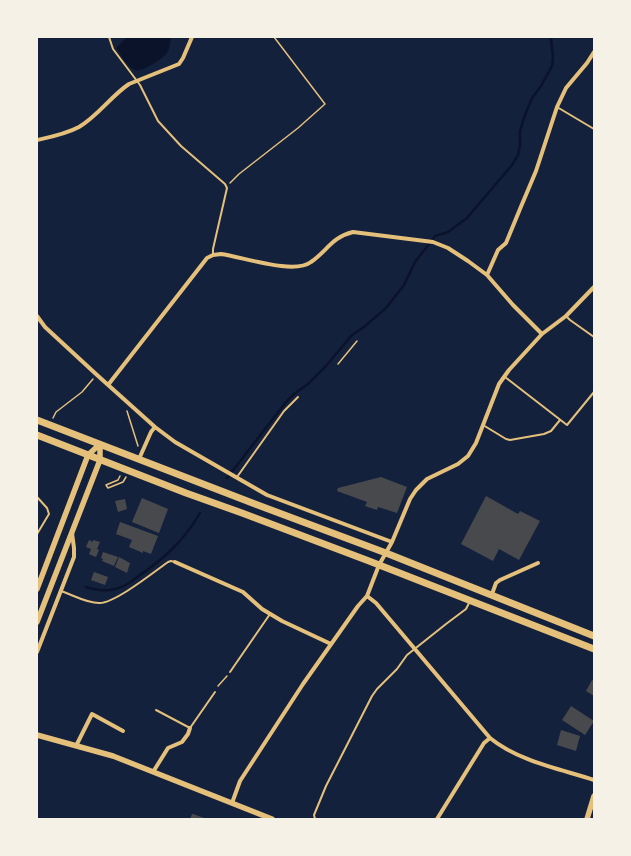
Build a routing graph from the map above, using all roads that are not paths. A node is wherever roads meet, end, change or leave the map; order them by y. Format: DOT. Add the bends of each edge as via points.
graph roads {
  1 [pos="109,37"];
  2 [pos="192,37"];
  3 [pos="594,52"];
  4 [pos="136,81"];
  5 [pos="557,107"];
  6 [pos="594,129"];
  7 [pos="37,140"];
  8 [pos="213,255"];
  9 [pos="487,275"];
  10 [pos="594,287"];
  11 [pos="37,316"];
  12 [pos="566,316"];
  13 [pos="542,334"];
  14 [pos="594,337"];
  15 [pos="504,377"];
  16 [pos="108,385"];
  17 [pos="594,392"];
  18 [pos="298,397"];
  19 [pos="37,420"];
  20 [pos="560,420"];
  21 [pos="483,425"];
  22 [pos="155,427"];
  23 [pos="37,435"];
  24 [pos="100,444"];
  25 [pos="88,455"];
  26 [pos="139,459"];
  27 [pos="100,460"];
  28 [pos="235,477"];
  29 [pos="37,497"];
  30 [pos="72,530"];
  31 [pos="37,534"];
  32 [pos="392,542"];
  33 [pos="386,553"];
  34 [pos="175,562"];
  35 [pos="538,562"];
  36 [pos="379,565"];
  37 [pos="37,589"];
  38 [pos="61,591"];
  39 [pos="492,594"];
  40 [pos="367,596"];
  41 [pos="470,600"];
  42 [pos="270,614"];
  43 [pos="37,622"];
  44 [pos="594,636"];
  45 [pos="331,644"];
  46 [pos="594,649"];
  47 [pos="414,650"];
  48 [pos="37,652"];
  49 [pos="230,672"];
  50 [pos="215,692"];
  51 [pos="156,710"];
  52 [pos="190,728"];
  53 [pos="123,731"];
  54 [pos="37,735"];
  55 [pos="490,738"];
  56 [pos="76,746"];
  57 [pos="153,772"];
  58 [pos="594,780"];
  59 [pos="594,796"];
  60 [pos="232,803"];
  61 [pos="272,819"];
  62 [pos="315,819"];
  63 [pos="437,819"];
  64 [pos="587,819"];
  1 -- 4 [label="lane" via="113,49"];
  2 -- 4 [label="street" via="179,64"];
  3 -- 5 [label="street" via="566,88"];
  4 -- 7 [label="street" via="122,89 80,126"];
  4 -- 8 [label="lane" via="165,129 204,167 222,180 227,188"];
  5 -- 6 [label="lane"];
  5 -- 9 [label="street" via="536,171 506,243 498,250"];
  8 -- 9 [label="street" via="294,267 307,265 336,239 353,232 433,242 456,253"];
  8 -- 16 [label="street" via="207,258"];
  9 -- 13 [label="street"];
  10 -- 12 [label="street"];
  11 -- 16 [label="street" via="45,327"];
  12 -- 13 [label="street"];
  12 -- 14 [label="lane"];
  13 -- 15 [label="street"];
  15 -- 20 [label="lane"];
  15 -- 21 [label="street"];
  16 -- 22 [label="street"];
  17 -- 20 [label="lane" via="567,424"];
  18 -- 28 [label="lane" via="284,411"];
  19 -- 24 [label="highway"];
  20 -- 21 [label="lane" via="551,431 544,434 510,440"];
  21 -- 32 [label="street" via="468,456 458,464 427,479 416,490"];
  22 -- 26 [label="street"];
  22 -- 28 [label="street" via="175,442"];
  23 -- 25 [label="highway"];
  24 -- 25 [label="street"];
  24 -- 26 [label="highway"];
  24 -- 27 [label="street"];
  25 -- 27 [label="highway"];
  25 -- 37 [label="street"];
  26 -- 33 [label="highway"];
  27 -- 30 [label="street"];
  27 -- 36 [label="highway"];
  28 -- 32 [label="street" via="280,501"];
  29 -- 31 [label="lane" via="49,514"];
  30 -- 38 [label="street" via="74,552"];
  30 -- 43 [label="street"];
  32 -- 33 [label="street"];
  33 -- 36 [label="street"];
  33 -- 39 [label="highway"];
  34 -- 38 [label="lane" via="168,562 106,603 95,603"];
  34 -- 42 [label="street" via="243,592"];
  35 -- 39 [label="street" via="500,580"];
  36 -- 40 [label="street"];
  36 -- 41 [label="highway"];
  38 -- 48 [label="street"];
  39 -- 44 [label="highway"];
  40 -- 45 [label="street"];
  40 -- 47 [label="street" via="376,603"];
  41 -- 46 [label="highway"];
  41 -- 47 [label="lane" via="466,610"];
  42 -- 45 [label="street"];
  42 -- 49 [label="lane"];
  45 -- 60 [label="street" via="240,780"];
  47 -- 55 [label="street"];
  47 -- 62 [label="lane" via="372,696 326,786 314,815"];
  50 -- 52 [label="lane"];
  51 -- 52 [label="lane"];
  52 -- 57 [label="street" via="182,742 168,748"];
  53 -- 56 [label="street" via="92,714"];
  54 -- 56 [label="street"];
  55 -- 58 [label="street" via="509,751"];
  55 -- 63 [label="street" via="484,743"];
  56 -- 57 [label="street" via="113,756"];
  57 -- 60 [label="street"];
  59 -- 64 [label="street"];
  60 -- 61 [label="street"];
}
